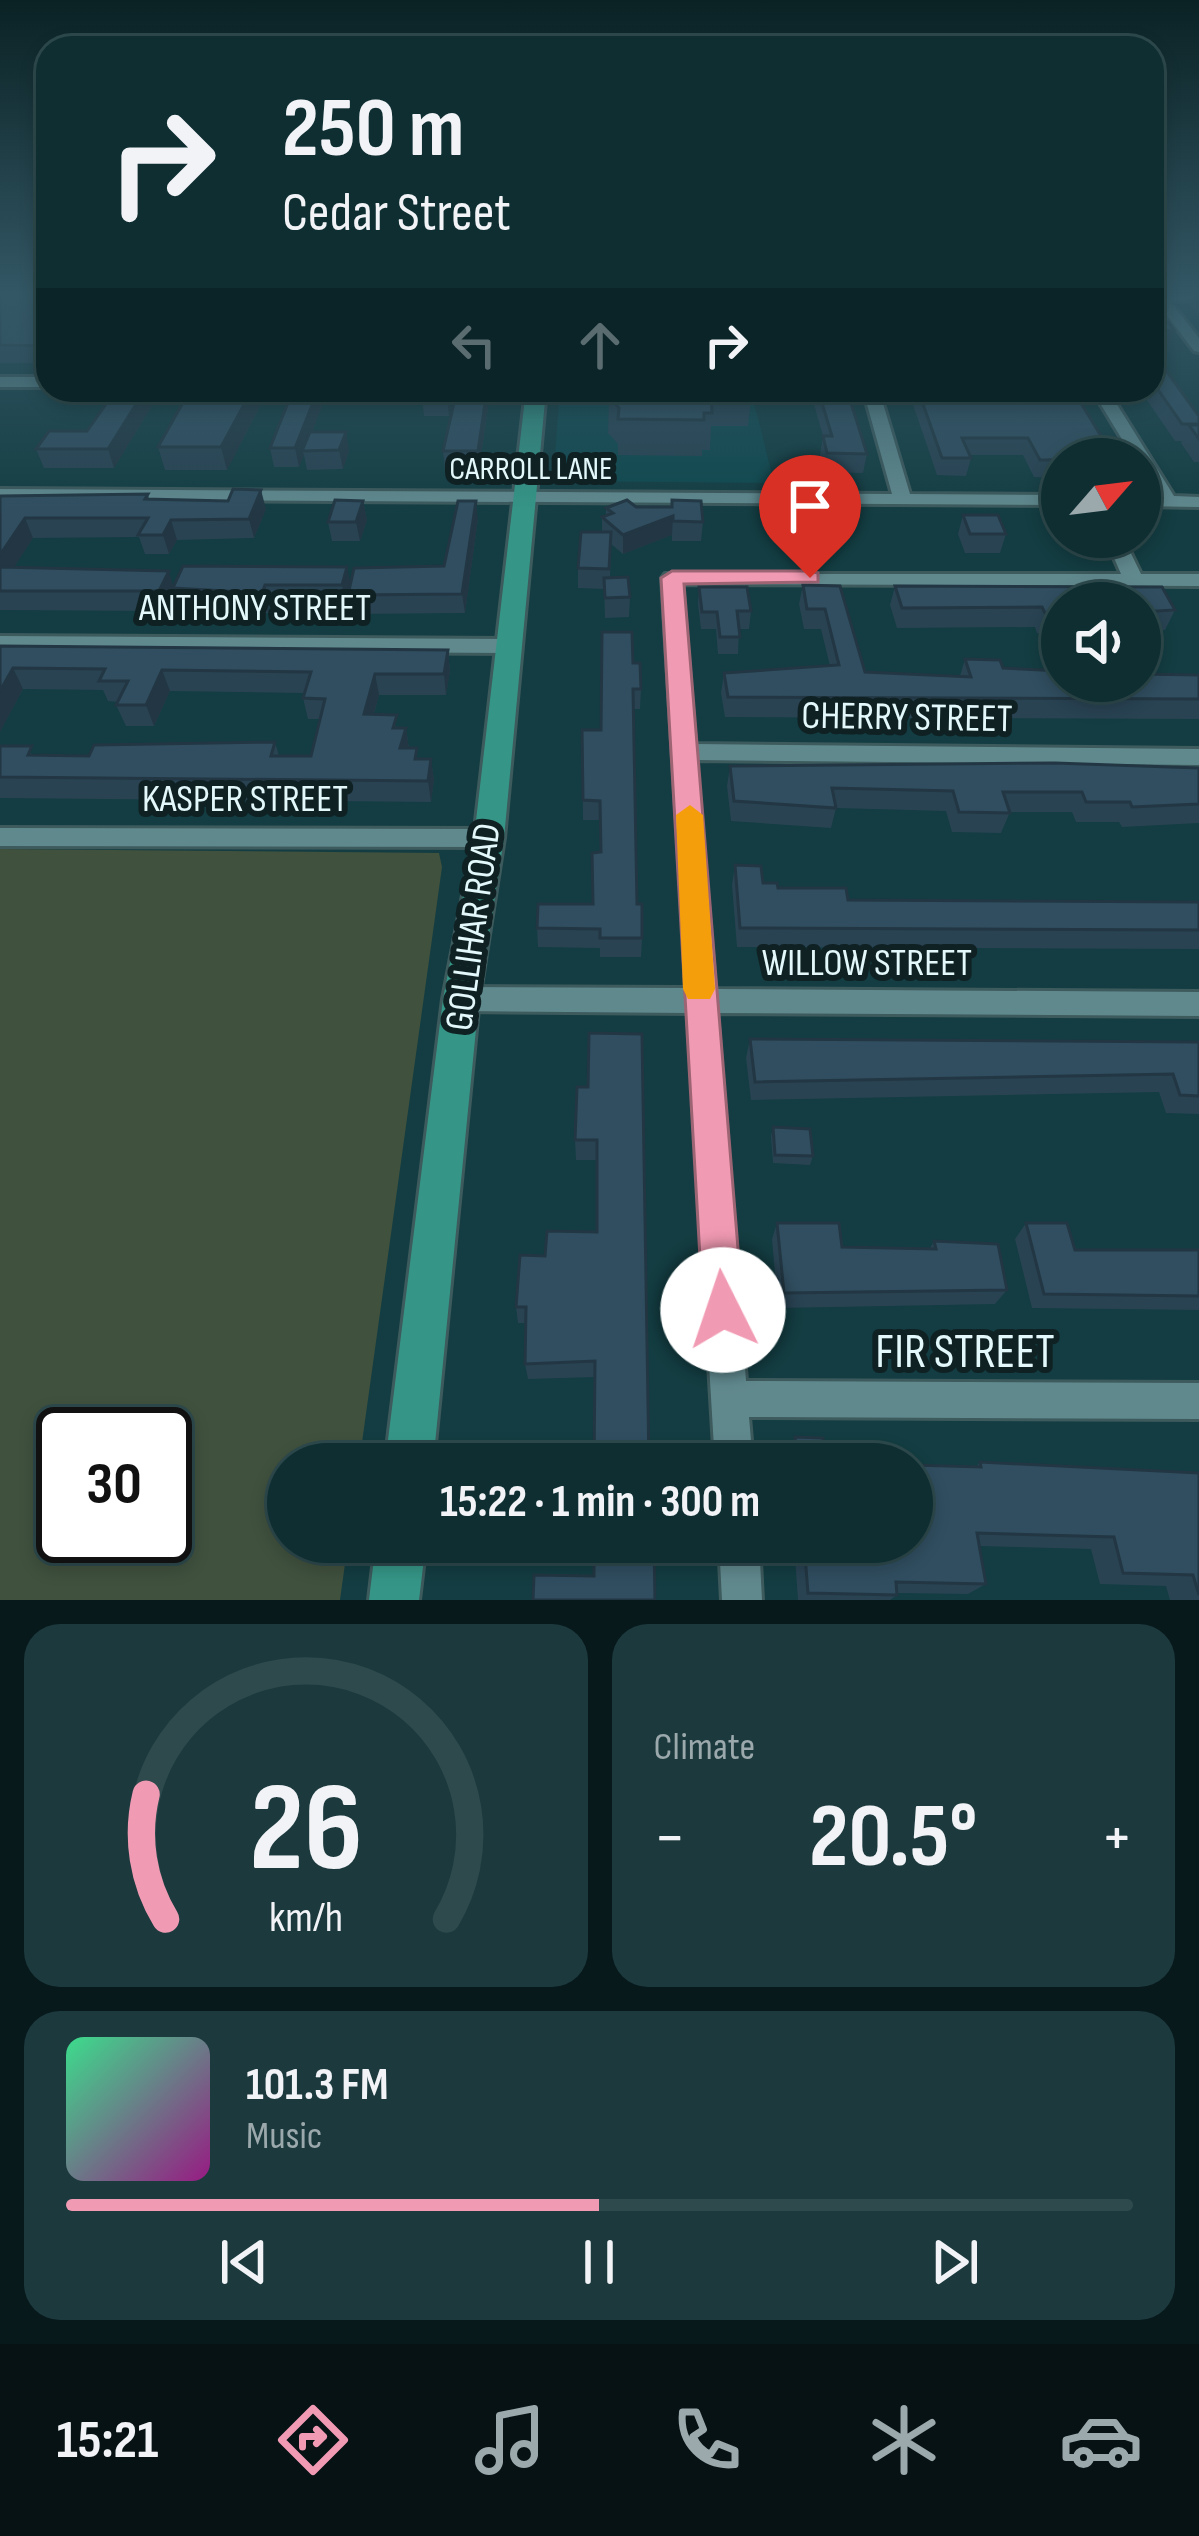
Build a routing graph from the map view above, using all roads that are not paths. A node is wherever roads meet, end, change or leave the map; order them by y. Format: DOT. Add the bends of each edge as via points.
graph roads {
  1 [pos="0,382"];
  2 [pos="36,382"];
  3 [pos="535,402"];
  4 [pos="874,402"];
  5 [pos="1107,402"];
  6 [pos="0,494"];
  7 [pos="528,499"];
  8 [pos="903,500"];
  9 [pos="1041,500"];
  10 [pos="1161,502"];
  11 [pos="1169,502"];
  12 [pos="1199,502"];
  13 [pos="1124,558"];
  14 [pos="1133,578"];
  15 [pos="1199,580"];
  16 [pos="0,643"];
  17 [pos="509,646"];
  18 [pos="686,752"];
  19 [pos="1199,757"];
  20 [pos="0,837"];
  21 [pos="489,838"];
  22 [pos="461,999"];
  23 [pos="700,1001"];
  24 [pos="1199,1004"];
  25 [pos="730,1399"];
  26 [pos="1199,1401"];
  27 [pos="411,1443"];
  28 [pos="733,1443"];
  29 [pos="398,1563"];
  30 [pos="740,1563"];
  31 [pos="394,1600"];
  32 [pos="742,1600"];
  1 -- 2 [label="street"];
  3 -- 7 [label="main road, GOLLIHAR ROAD"];
  4 -- 8 [label="street"];
  5 -- 11 [label="street"];
  6 -- 7 [label="street, CARROLL LANE"];
  7 -- 8 [label="street, CARROLL LANE"];
  7 -- 17 [label="main road, GOLLIHAR ROAD"];
  8 -- 9 [label="street, CARROLL LANE"];
  10 -- 11 [label="street"];
  11 -- 12 [label="street"];
  13 -- 14 [label="street"];
  14 -- 15 [label="street"];
  14 -- 18 [label="street" via="672,578"];
  16 -- 17 [label="street, ANTHONY STREET"];
  17 -- 21 [label="main road, GOLLIHAR ROAD"];
  18 -- 19 [label="street, CHERRY STREET"];
  18 -- 23 [label="street"];
  20 -- 21 [label="street, KASPER STREET"];
  21 -- 22 [label="main road, GOLLIHAR ROAD"];
  22 -- 23 [label="street, WILLOW STREET"];
  22 -- 27 [label="main road, GOLLIHAR ROAD"];
  23 -- 24 [label="street, WILLOW STREET"];
  23 -- 25 [label="street"];
  25 -- 26 [label="street, FIR STREET"];
  25 -- 28 [label="street"];
  29 -- 31 [label="main road"];
  30 -- 32 [label="street"];
}
